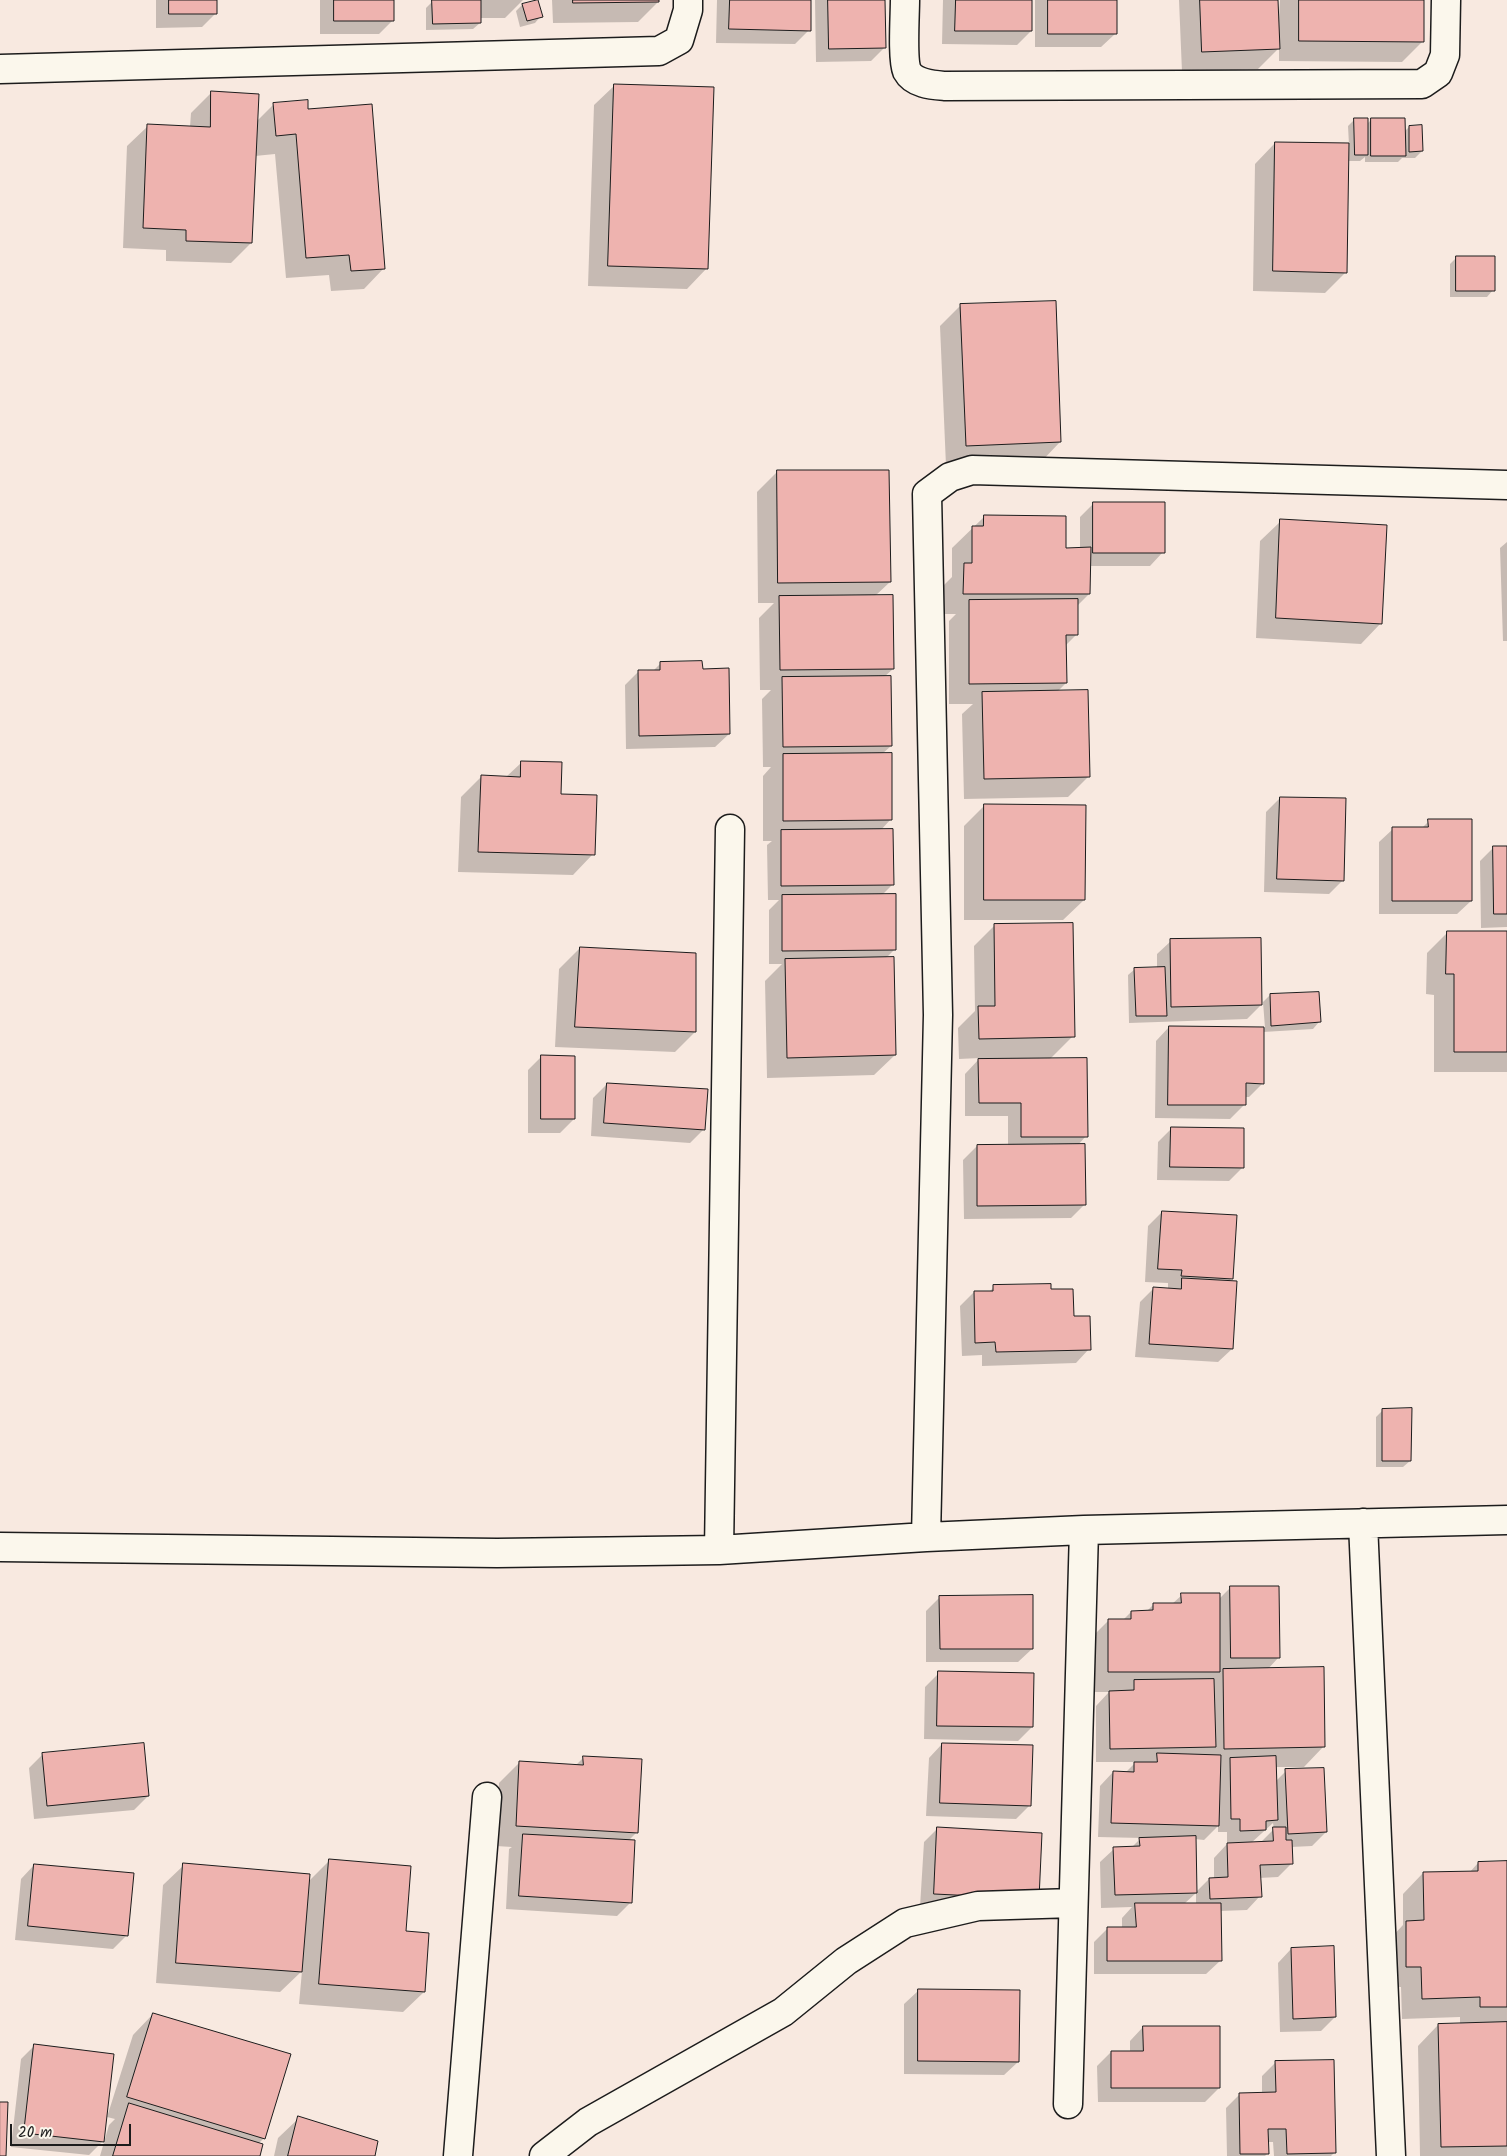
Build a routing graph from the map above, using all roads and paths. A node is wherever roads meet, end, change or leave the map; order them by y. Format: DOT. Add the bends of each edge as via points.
graph roads {
  1 [pos="688,0"];
  2 [pos="905,0"];
  3 [pos="1446,0"];
  4 [pos="0,69"];
  5 [pos="1507,485"];
  6 [pos="730,828"];
  7 [pos="1507,1520"];
  8 [pos="1363,1524"];
  9 [pos="1084,1530"];
  10 [pos="926,1537"];
  11 [pos="0,1547"];
  12 [pos="720,1550"];
  13 [pos="487,1797"];
  14 [pos="1073,1903"];
  15 [pos="1068,2104"];
  16 [pos="458,2156"];
  17 [pos="544,2156"];
  18 [pos="1391,2156"];
  1 -- 4 [label="street" via="679,40 658,51"];
  2 -- 3 [label="street" via="907,71 929,85 955,86 1422,84 1438,73 1445,55"];
  5 -- 10 [label="street" via="972,470 950,477 927,494 938,1015"];
  6 -- 12 [label="street"];
  7 -- 8 [label="street"];
  8 -- 9 [label="street"];
  8 -- 18 [label="street"];
  9 -- 10 [label="street"];
  9 -- 14 [label="street"];
  10 -- 12 [label="street"];
  11 -- 12 [label="street" via="496,1553"];
  13 -- 16 [label="street"];
  14 -- 15 [label="street"];
  14 -- 17 [label="street" via="978,1906 905,1923 846,1960 783,2012 588,2122"];
}
